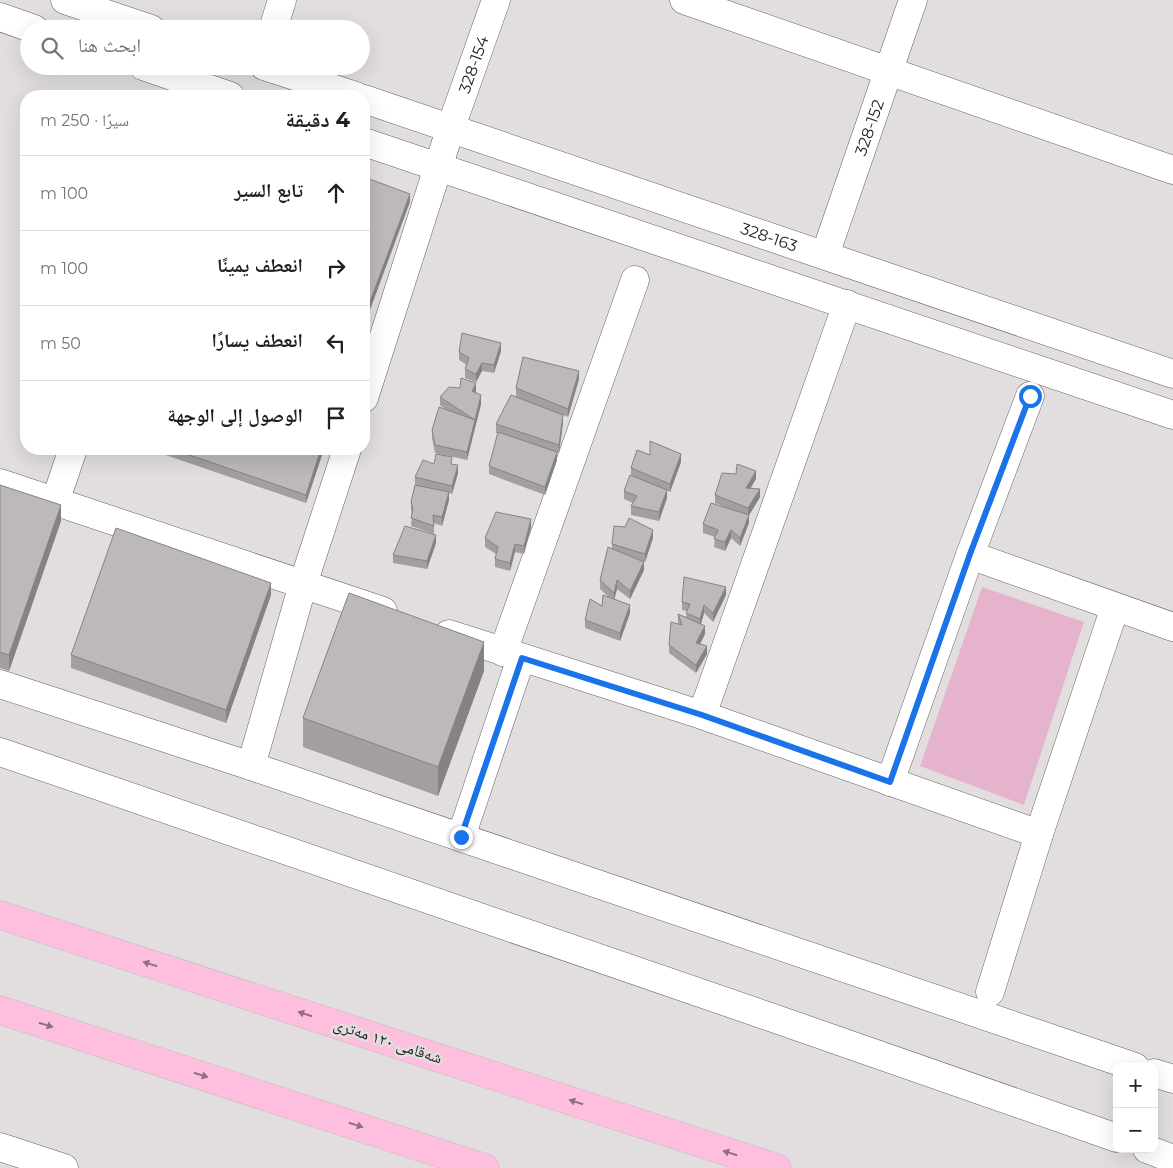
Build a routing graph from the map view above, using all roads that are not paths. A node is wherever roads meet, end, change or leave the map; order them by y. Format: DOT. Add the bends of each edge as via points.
graph roads {
  1 [pos="65,0"];
  2 [pos="282,0"];
  3 [pos="496,0"];
  4 [pos="684,0"];
  5 [pos="913,0"];
  6 [pos="0,17"];
  7 [pos="124,20"];
  8 [pos="275,20"];
  9 [pos="20,24"];
  10 [pos="888,73"];
  11 [pos="169,75"];
  12 [pos="292,75"];
  13 [pos="213,90"];
  14 [pos="338,90"];
  15 [pos="370,101"];
  16 [pos="451,127"];
  17 [pos="370,144"];
  18 [pos="439,168"];
  19 [pos="1173,170"];
  20 [pos="825,255"];
  21 [pos="635,280"];
  22 [pos="847,304"];
  23 [pos="1173,374"];
  24 [pos="370,380"];
  25 [pos="1030,396"];
  26 [pos="1173,415"];
  27 [pos="71,455"];
  28 [pos="345,455"];
  29 [pos="0,483"];
  30 [pos="55,502"];
  31 [pos="970,554"];
  32 [pos="303,584"];
  33 [pos="1115,607"];
  34 [pos="1173,628"];
  35 [pos="512,655"];
  36 [pos="0,684"];
  37 [pos="702,715"];
  38 [pos="0,752"];
  39 [pos="251,766"];
  40 [pos="890,782"];
  41 [pos="1039,834"];
  42 [pos="461,837"];
  43 [pos="0,915"];
  44 [pos="990,992"];
  45 [pos="0,1010"];
  46 [pos="1123,1063"];
  47 [pos="1158,1074"];
  48 [pos="1173,1079"];
  49 [pos="1113,1137"];
  50 [pos="0,1147"];
  51 [pos="64,1168"];
  52 [pos="485,1168"];
  53 [pos="777,1168"];
  1 -- 7 [label="street"];
  2 -- 8 [label="street"];
  3 -- 16 [label="street, 328-154"];
  4 -- 10 [label="street"];
  5 -- 10 [label="street, 328-152"];
  6 -- 9 [label="street"];
  10 -- 19 [label="street"];
  10 -- 20 [label="street, 328-152"];
  11 -- 13 [label="street"];
  12 -- 14 [label="street"];
  15 -- 16 [label="street, 328-163"];
  16 -- 18 [label="street, 328-154"];
  16 -- 20 [label="street, 328-163"];
  17 -- 18 [label="street"];
  18 -- 22 [label="street"];
  18 -- 24 [label="street, 328-154"];
  20 -- 23 [label="street, 328-163"];
  21 -- 35 [label="street"];
  22 -- 26 [label="street"];
  22 -- 37 [label="street"];
  25 -- 31 [label="street"];
  27 -- 30 [label="street"];
  28 -- 32 [label="street"];
  29 -- 30 [label="street"];
  30 -- 32 [label="street"];
  31 -- 33 [label="street"];
  31 -- 40 [label="street"];
  32 -- 35 [label="street"];
  32 -- 39 [label="street"];
  33 -- 34 [label="street"];
  33 -- 41 [label="street"];
  35 -- 37 [label="street"];
  35 -- 42 [label="street"];
  36 -- 39 [label="street"];
  37 -- 40 [label="street"];
  38 -- 49 [label="street"];
  39 -- 42 [label="street"];
  40 -- 41 [label="street"];
  41 -- 44 [label="street"];
  42 -- 46 [label="street"];
  53 -- 43 [label="highway, شەقامی ١٢٠ مەتری, one-way"];
  45 -- 52 [label="highway, one-way"];
  47 -- 48 [label="street"];
  50 -- 51 [label="street"];
}
